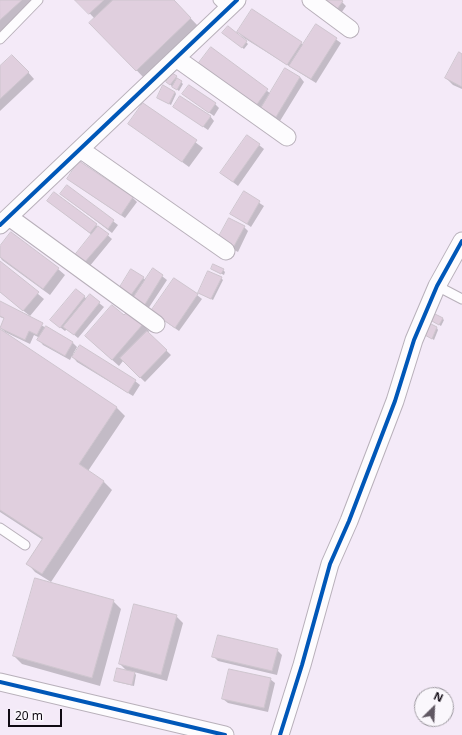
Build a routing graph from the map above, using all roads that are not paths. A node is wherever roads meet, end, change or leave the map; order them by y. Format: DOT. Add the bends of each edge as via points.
graph roads {
  1 [pos="38,0"];
  2 [pos="311,0"];
  3 [pos="227,3"];
  4 [pos="350,29"];
  5 [pos="0,39"];
  6 [pos="176,58"];
  7 [pos="287,137"];
  8 [pos="80,149"];
  9 [pos="4,221"];
  10 [pos="462,241"];
  11 [pos="226,251"];
  12 [pos="437,286"];
  13 [pos="462,299"];
  14 [pos="156,324"];
  15 [pos="0,528"];
  16 [pos="25,545"];
  17 [pos="0,682"];
  18 [pos="173,729"];
  19 [pos="225,735"];
  20 [pos="280,735"];
  1 -- 5 [label="lane"];
  2 -- 4 [label="street"];
  3 -- 6 [label="street"];
  6 -- 7 [label="street"];
  6 -- 8 [label="street"];
  8 -- 9 [label="street"];
  8 -- 11 [label="street"];
  9 -- 14 [label="street"];
  10 -- 12 [label="street"];
  12 -- 13 [label="lane"];
  12 -- 20 [label="street" via="414,340 395,401 349,521 330,564"];
  15 -- 16 [label="lane"];
  17 -- 18 [label="street"];
  18 -- 19 [label="street"];
}
